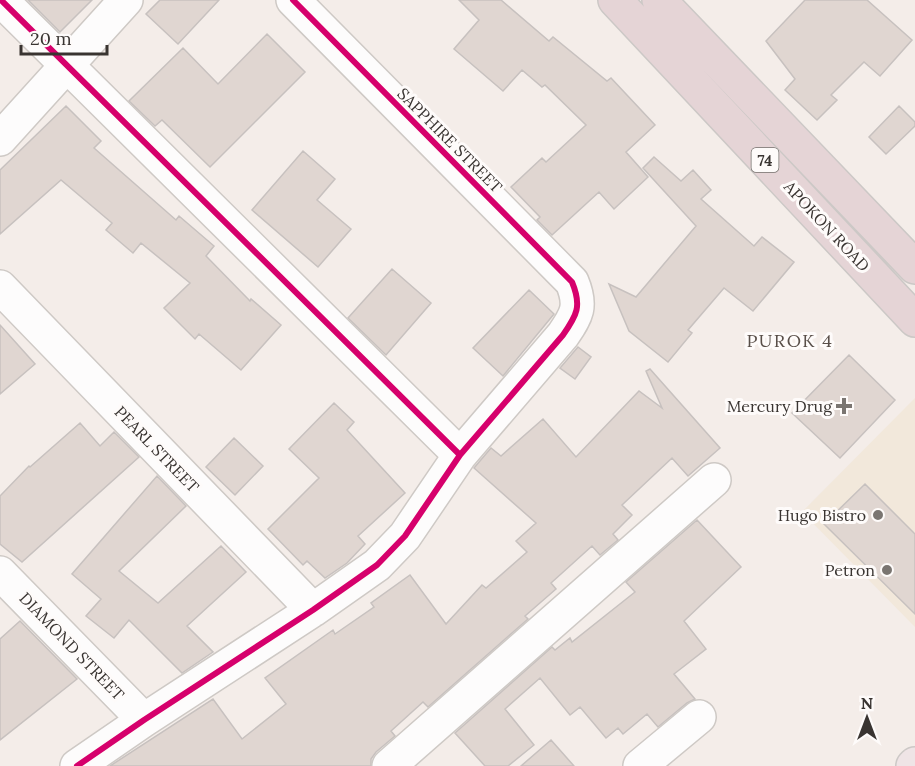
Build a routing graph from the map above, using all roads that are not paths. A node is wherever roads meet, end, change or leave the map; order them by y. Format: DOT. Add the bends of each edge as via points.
graph roads {
  1 [pos="1,0"];
  2 [pos="126,0"];
  3 [pos="293,0"];
  4 [pos="615,0"];
  5 [pos="659,0"];
  6 [pos="67,66"];
  7 [pos="0,139"];
  8 [pos="915,267"];
  9 [pos="0,287"];
  10 [pos="915,320"];
  11 [pos="460,455"];
  12 [pos="714,480"];
  13 [pos="0,573"];
  14 [pos="314,610"];
  15 [pos="699,717"];
  16 [pos="144,720"];
  17 [pos="77,766"];
  18 [pos="389,766"];
  19 [pos="640,766"];
  1 -- 6 [label="street"];
  2 -- 6 [label="street"];
  3 -- 11 [label="street, SAPPHIRE STREET" via="572,282 578,304 563,335"];
  4 -- 10 [label="highway, APOKON ROAD / 74"];
  5 -- 8 [label="highway, 74"];
  6 -- 7 [label="street"];
  6 -- 11 [label="street"];
  9 -- 14 [label="street, PEARL STREET"];
  11 -- 14 [label="street" via="405,536 377,565"];
  12 -- 18 [label="street"];
  13 -- 16 [label="street, DIAMOND STREET"];
  14 -- 16 [label="street"];
  15 -- 19 [label="street"];
  16 -- 17 [label="street"];
}
